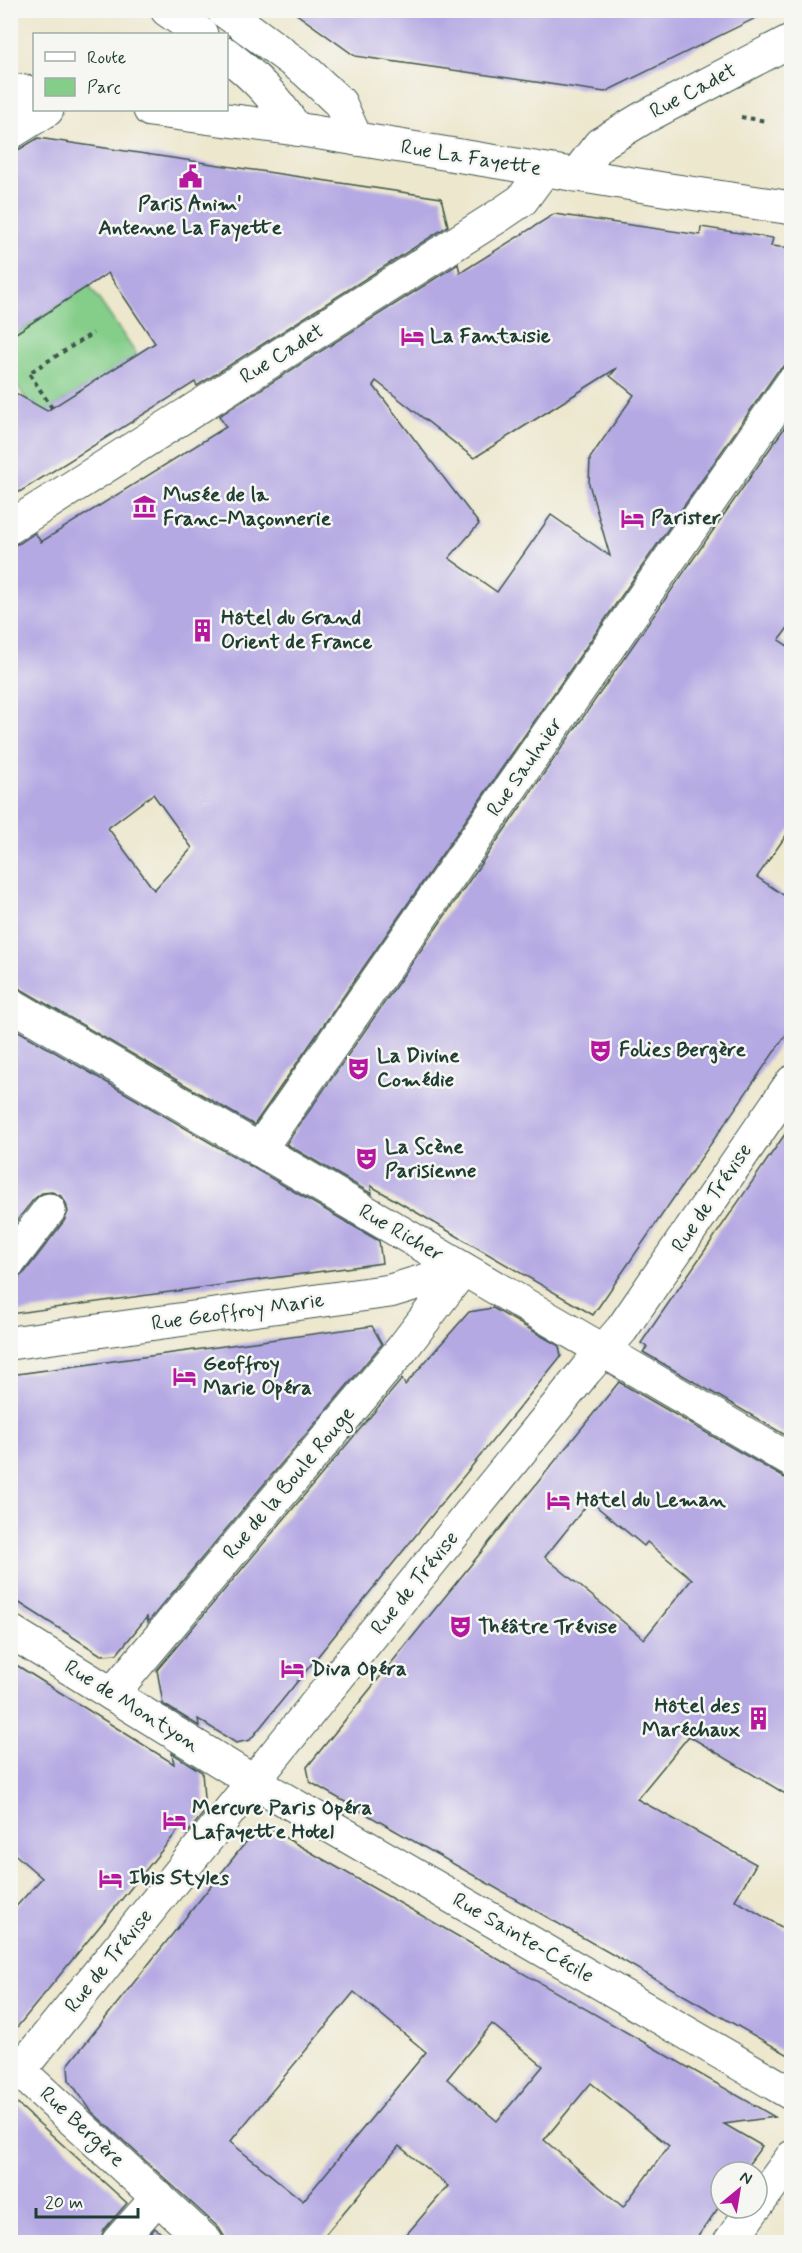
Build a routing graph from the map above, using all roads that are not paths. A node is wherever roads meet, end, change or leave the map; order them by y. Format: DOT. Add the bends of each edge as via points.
graph roads {
  1 [pos="167,10"];
  2 [pos="223,10"];
  3 [pos="200,33"];
  4 [pos="792,40"];
  5 [pos="228,56"];
  6 [pos="10,90"];
  7 [pos="33,93"];
  8 [pos="45,111"];
  9 [pos="158,111"];
  10 [pos="296,129"];
  11 [pos="10,134"];
  12 [pos="356,139"];
  13 [pos="544,170"];
  14 [pos="576,175"];
  15 [pos="792,208"];
  16 [pos="792,383"];
  17 [pos="10,526"];
  18 [pos="10,1004"];
  19 [pos="792,1082"];
  20 [pos="259,1150"];
  21 [pos="49,1210"];
  22 [pos="10,1261"];
  23 [pos="463,1269"];
  24 [pos="10,1343"];
  25 [pos="603,1351"];
  26 [pos="792,1461"];
  27 [pos="10,1631"];
  28 [pos="112,1694"];
  29 [pos="254,1782"];
  30 [pos="15,2066"];
  31 [pos="792,2094"];
  32 [pos="792,2157"];
  33 [pos="769,2188"];
  34 [pos="158,2197"];
  35 [pos="746,2220"];
  36 [pos="118,2242"];
  37 [pos="206,2242"];
  38 [pos="729,2242"];
  1 -- 3 [label="street"];
  2 -- 12 [label="street" via="306,71 340,104"];
  4 -- 14 [label="street, Rue Cadet" via="600,144"];
  5 -- 10 [label="street" via="251,73"];
  6 -- 7 [label="street"];
  8 -- 11 [label="street"];
  9 -- 10 [label="street, Rue La Fayette"];
  10 -- 12 [label="street, Rue La Fayette"];
  12 -- 13 [label="street, Rue La Fayette"];
  13 -- 14 [label="street, Rue La Fayette"];
  13 -- 17 [label="street, Rue Cadet" via="522,200 500,215"];
  14 -- 15 [label="street, Rue La Fayette"];
  16 -- 20 [label="street, Rue Saulnier"];
  18 -- 20 [label="street, Rue Richer"];
  19 -- 25 [label="street, Rue de Trévise"];
  20 -- 23 [label="street, Rue Richer"];
  21 -- 22 [label="street"];
  23 -- 24 [label="street, Rue Geoffroy Marie" via="390,1291"];
  23 -- 25 [label="street, Rue Richer"];
  23 -- 28 [label="street, Rue de la Boule Rouge" via="402,1349"];
  25 -- 26 [label="street, Rue Richer"];
  25 -- 29 [label="street, Rue de Trévise"];
  27 -- 28 [label="street, Rue de Montyon"];
  28 -- 29 [label="street, Rue de Montyon"];
  29 -- 30 [label="street, Rue de Trévise"];
  29 -- 31 [label="street, Rue Sainte-Cécile"];
  30 -- 34 [label="street, Rue Bergère"];
  32 -- 33 [label="street"];
  34 -- 36 [label="street"];
  34 -- 37 [label="street, Rue Bergère"];
  35 -- 38 [label="street"];
}
